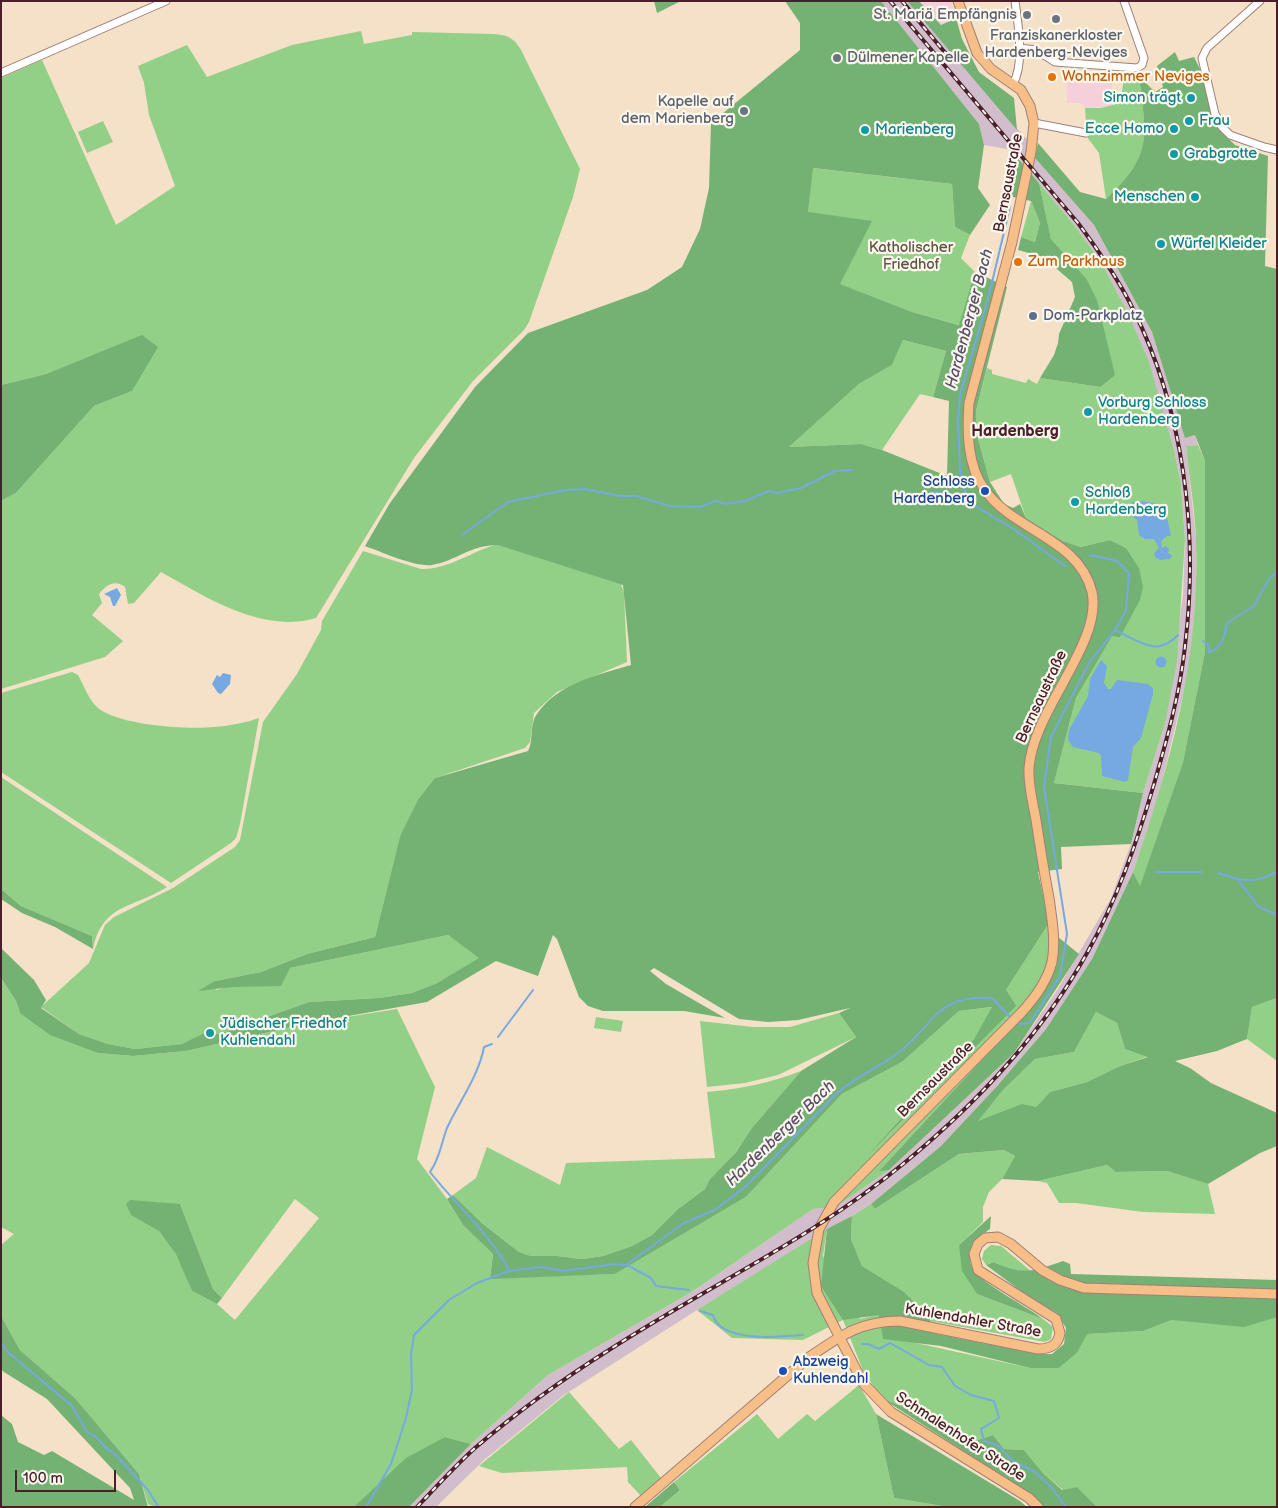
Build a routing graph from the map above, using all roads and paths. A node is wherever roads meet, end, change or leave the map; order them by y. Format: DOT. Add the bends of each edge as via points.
graph roads {
  1 [pos="166,1"];
  2 [pos="958,1"];
  3 [pos="1015,1"];
  4 [pos="1124,1"];
  5 [pos="1260,1"];
  6 [pos="1019,48"];
  7 [pos="1,73"];
  8 [pos="1014,84"];
  9 [pos="1034,123"];
  10 [pos="1086,133"];
  11 [pos="1277,150"];
  12 [pos="1277,1294"];
  13 [pos="839,1336"];
  14 [pos="635,1507"];
  15 [pos="1038,1507"];
  1 -- 7 [label="street"];
  2 -- 8 [label="main road, Bernsaustraße" via="980,58"];
  3 -- 6 [label="street"];
  4 -- 6 [label="street" via="1144,58 1137,68 1061,64 1048,60 1036,50"];
  5 -- 11 [label="street" via="1207,48 1202,58 1215,114 1222,127 1230,135"];
  6 -- 8 [label="street"];
  8 -- 9 [label="main road, Bernsaustraße" via="1026,99"];
  9 -- 10 [label="street, Bernsaustraße"];
  9 -- 13 [label="main road, Bernsaustraße" via="1012,242 972,391 968,425 974,467 985,491 999,507 1064,550 1085,574 1092,592 1090,627 1031,753 1029,782 1053,922 1052,961 1039,991 1021,1014 826,1212 813,1264 817,1293"];
  12 -- 13 [label="main road, Kuhlendahler Straße" via="1084,1288 1052,1276 1004,1239 991,1236 975,1249 978,1270 1056,1319 1060,1333 1054,1345 1038,1348 900,1321 870,1323"];
  13 -- 14 [label="main road, Kuhlendahler Straße" via="808,1358"];
  13 -- 15 [label="main road, Schmalenhofer Straße" via="863,1383 892,1412 1029,1498"];
}
